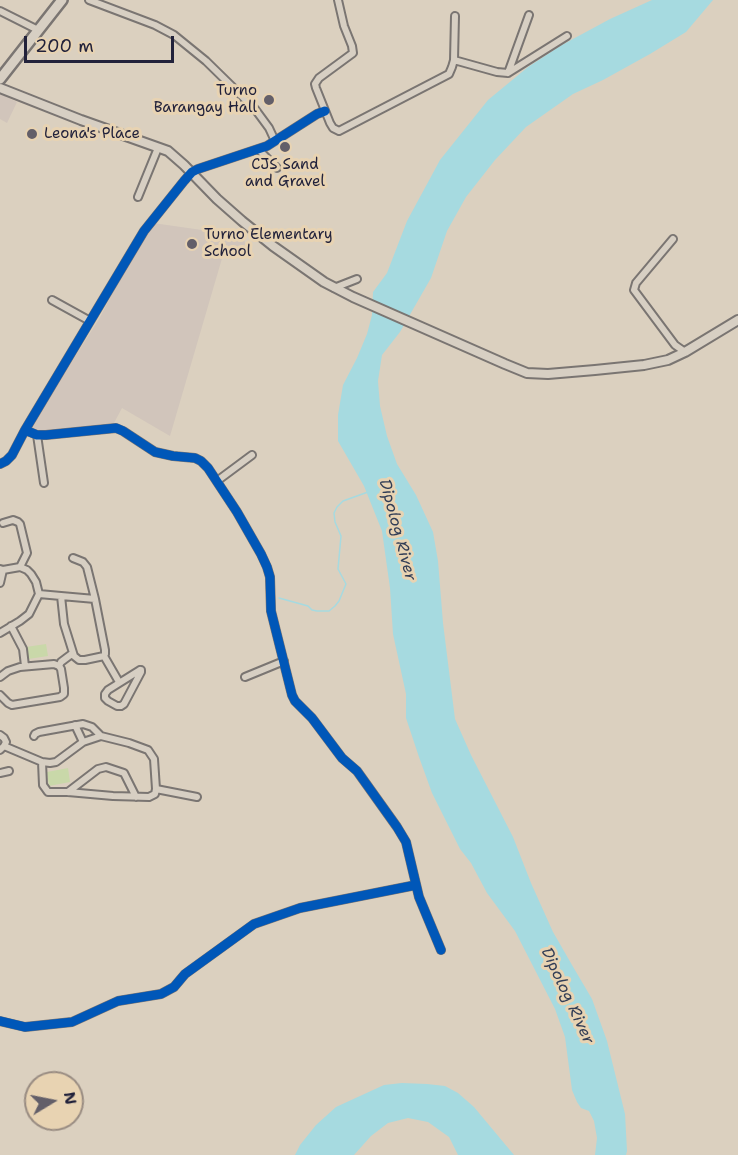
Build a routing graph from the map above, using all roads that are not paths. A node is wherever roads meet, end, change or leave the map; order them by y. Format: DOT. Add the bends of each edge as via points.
graph roads {
  1 [pos="62,0"];
  2 [pos="89,0"];
  3 [pos="338,0"];
  4 [pos="0,11"];
  5 [pos="529,15"];
  6 [pos="455,16"];
  7 [pos="39,30"];
  8 [pos="567,36"];
  9 [pos="454,60"];
  10 [pos="508,73"];
  11 [pos="0,79"];
  12 [pos="0,88"];
  13 [pos="325,111"];
  14 [pos="275,141"];
  15 [pos="158,148"];
  16 [pos="258,149"];
  17 [pos="277,168"];
  18 [pos="192,172"];
  19 [pos="138,196"];
  20 [pos="673,239"];
  21 [pos="357,279"];
  22 [pos="334,288"];
  23 [pos="52,300"];
  24 [pos="738,320"];
  25 [pos="90,321"];
  26 [pos="685,352"];
  27 [pos="25,430"];
  28 [pos="37,435"];
  29 [pos="252,455"];
  30 [pos="0,464"];
  31 [pos="217,481"];
  32 [pos="44,483"];
  33 [pos="3,523"];
  34 [pos="73,558"];
  35 [pos="20,567"];
  36 [pos="1,570"];
  37 [pos="0,583"];
  38 [pos="39,594"];
  39 [pos="61,596"];
  40 [pos="94,599"];
  41 [pos="11,626"];
  42 [pos="0,633"];
  43 [pos="73,653"];
  44 [pos="104,656"];
  45 [pos="284,661"];
  46 [pos="25,666"];
  47 [pos="58,666"];
  48 [pos="0,677"];
  49 [pos="245,677"];
  50 [pos="119,681"];
  51 [pos="0,695"];
  52 [pos="75,725"];
  53 [pos="0,735"];
  54 [pos="34,736"];
  55 [pos="100,736"];
  56 [pos="83,742"];
  57 [pos="2,748"];
  58 [pos="42,762"];
  59 [pos="9,771"];
  60 [pos="0,773"];
  61 [pos="156,789"];
  62 [pos="68,792"];
  63 [pos="136,797"];
  64 [pos="197,797"];
  65 [pos="416,885"];
  66 [pos="441,950"];
  67 [pos="0,1021"];
  1 -- 7 [label="highway"];
  2 -- 14 [label="street" via="174,35 255,109"];
  3 -- 13 [label="street" via="354,50 316,81"];
  4 -- 7 [label="street"];
  5 -- 10 [label="street"];
  6 -- 9 [label="street"];
  7 -- 11 [label="highway"];
  8 -- 10 [label="street"];
  9 -- 10 [label="street"];
  9 -- 13 [label="street" via="449,74 342,130 333,128"];
  12 -- 15 [label="main road"];
  13 -- 14 [label="street"];
  14 -- 16 [label="street"];
  15 -- 18 [label="main road" via="168,151"];
  15 -- 19 [label="street"];
  16 -- 17 [label="street"];
  16 -- 18 [label="street"];
  18 -- 22 [label="main road" via="242,221"];
  18 -- 25 [label="street" via="152,219"];
  20 -- 26 [label="street" via="639,278 634,290 675,345"];
  21 -- 22 [label="street"];
  22 -- 26 [label="main road" via="527,373 644,365"];
  23 -- 25 [label="street"];
  24 -- 26 [label="main road"];
  25 -- 27 [label="street"];
  27 -- 28 [label="street"];
  27 -- 30 [label="street" via="12,455"];
  28 -- 31 [label="street" via="116,428 155,452 201,461"];
  28 -- 32 [label="street"];
  29 -- 31 [label="street"];
  31 -- 45 [label="street" via="267,567"];
  33 -- 35 [label="street" via="16,520 20,524 27,553"];
  34 -- 40 [label="street" via="87,567"];
  35 -- 36 [label="street"];
  35 -- 38 [label="street" via="32,574"];
  36 -- 37 [label="street"];
  38 -- 39 [label="street"];
  38 -- 41 [label="street" via="29,614"];
  39 -- 40 [label="street"];
  39 -- 43 [label="street"];
  40 -- 44 [label="street"];
  41 -- 42 [label="street"];
  41 -- 46 [label="street" via="23,649"];
  43 -- 44 [label="street" via="79,660"];
  43 -- 47 [label="street"];
  44 -- 50 [label="street"];
  45 -- 49 [label="street"];
  45 -- 65 [label="street" via="295,701 357,771 397,827 406,843"];
  46 -- 47 [label="street"];
  46 -- 48 [label="street"];
  47 -- 51 [label="street" via="64,688 60,697 12,705"];
  50 -- 50 [label="street" via="141,670 124,704 117,706 105,694"];
  52 -- 54 [label="street"];
  52 -- 55 [label="street" via="88,725"];
  52 -- 56 [label="street"];
  53 -- 57 [label="street" via="5,740"];
  55 -- 56 [label="street"];
  55 -- 61 [label="street" via="148,750 154,759"];
  56 -- 58 [label="street" via="57,762"];
  57 -- 58 [label="street"];
  58 -- 62 [label="street" via="46,791"];
  59 -- 60 [label="street"];
  61 -- 63 [label="street" via="153,796"];
  61 -- 64 [label="street"];
  62 -- 63 [label="street"];
  62 -- 63 [label="street" via="106,766 124,773"];
  65 -- 66 [label="street"];
  65 -- 67 [label="street" via="300,908 254,924 160,994 118,1001 72,1022 25,1027"];
}
